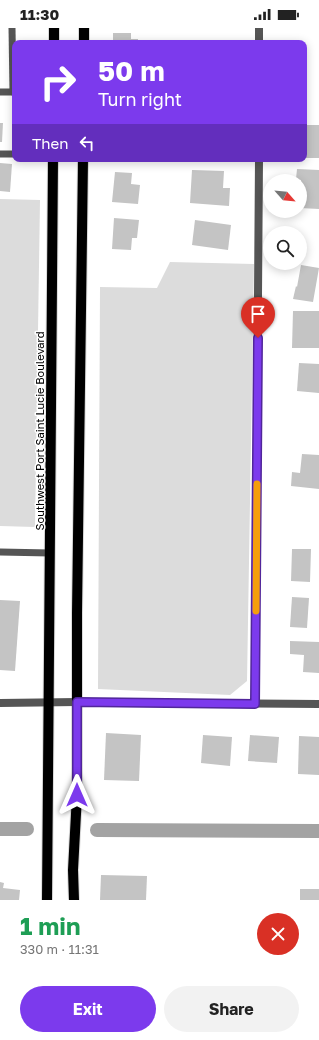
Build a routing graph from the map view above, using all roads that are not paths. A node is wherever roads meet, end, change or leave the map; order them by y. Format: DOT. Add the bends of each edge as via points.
graph roads {
  1 [pos="12,28"];
  2 [pos="54,28"];
  3 [pos="84,28"];
  4 [pos="260,28"];
  5 [pos="12,40"];
  6 [pos="54,40"];
  7 [pos="84,40"];
  8 [pos="259,40"];
  9 [pos="0,92"];
  10 [pos="12,92"];
  11 [pos="0,154"];
  12 [pos="12,154"];
  13 [pos="53,162"];
  14 [pos="83,162"];
  15 [pos="259,162"];
  16 [pos="0,552"];
  17 [pos="50,552"];
  18 [pos="77,702"];
  19 [pos="0,703"];
  20 [pos="49,703"];
  21 [pos="255,704"];
  22 [pos="319,704"];
  23 [pos="47,900"];
  24 [pos="74,900"];
  1 -- 5 [label="lane"];
  2 -- 6 [label="main road"];
  3 -- 7 [label="main road"];
  4 -- 8 [label="street"];
  9 -- 10 [label="lane"];
  11 -- 12 [label="lane"];
  13 -- 17 [label="main road, Southwest Port Saint Lucie Boulevard"];
  14 -- 18 [label="main road"];
  15 -- 21 [label="street"];
  16 -- 17 [label="lane"];
  17 -- 20 [label="main road, Southwest Port Saint Lucie Boulevard"];
  18 -- 20 [label="street"];
  18 -- 21 [label="street"];
  18 -- 24 [label="main road"];
  19 -- 20 [label="street"];
  20 -- 23 [label="main road, Southwest Port Saint Lucie Boulevard"];
  21 -- 22 [label="street"];
}
